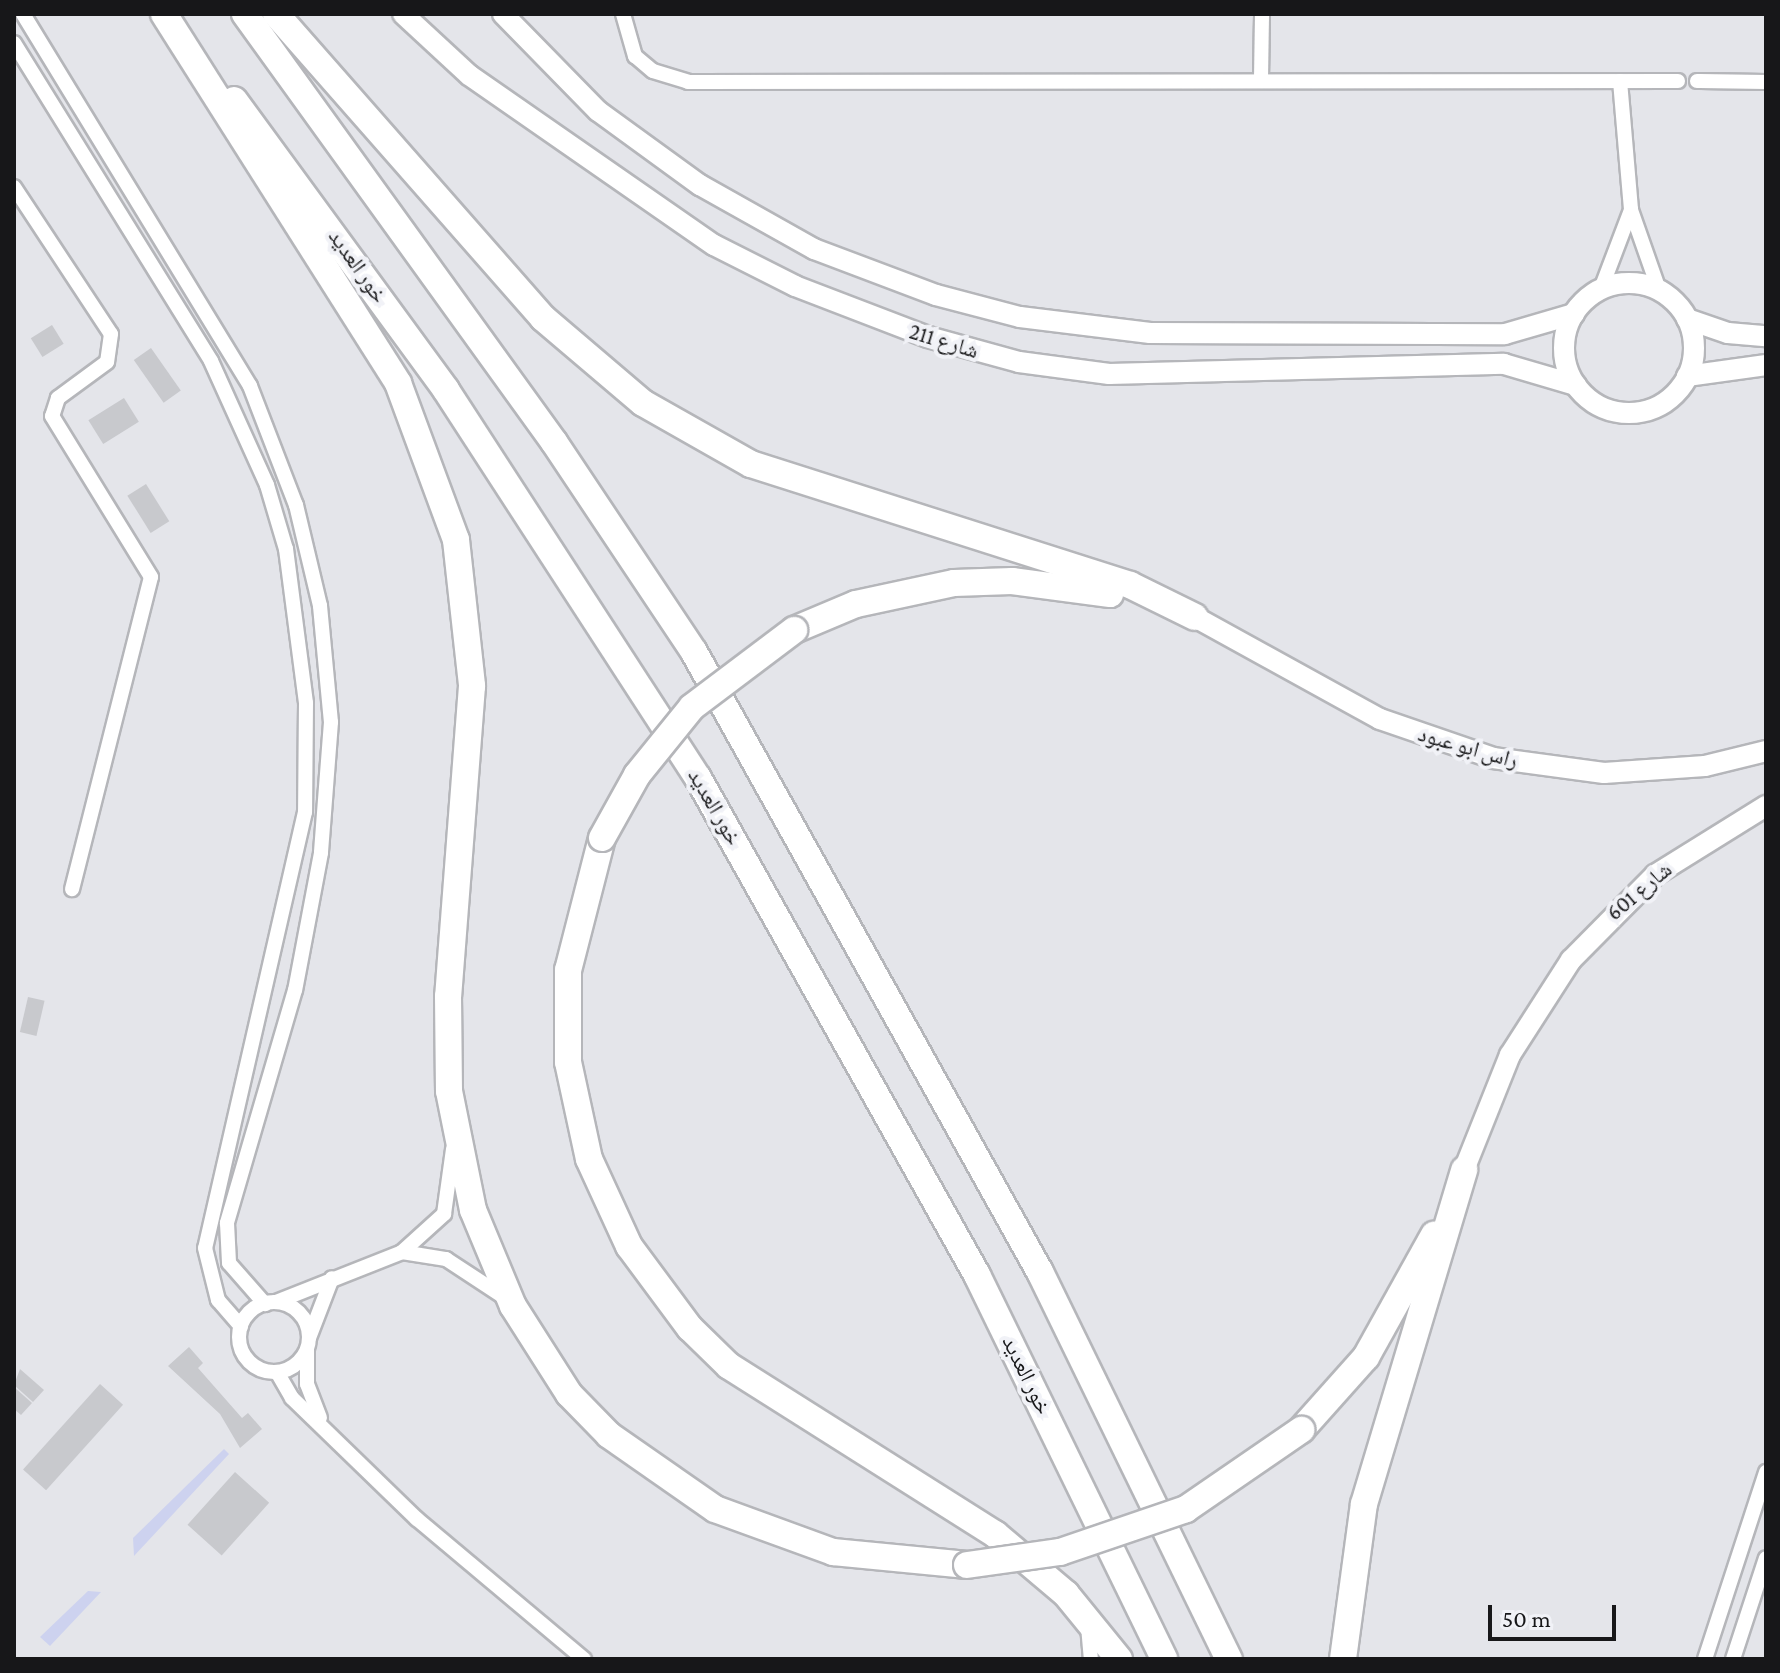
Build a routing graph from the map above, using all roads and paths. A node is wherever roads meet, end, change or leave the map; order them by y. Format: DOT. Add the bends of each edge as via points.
graph roads {
  1 [pos="23,14"];
  2 [pos="167,14"];
  3 [pos="245,14"];
  4 [pos="276,14"];
  5 [pos="403,14"];
  6 [pos="503,14"];
  7 [pos="623,14"];
  8 [pos="1262,14"];
  9 [pos="14,43"];
  10 [pos="1261,79"];
  11 [pos="1620,81"];
  12 [pos="1678,81"];
  13 [pos="1697,81"];
  14 [pos="1766,82"];
  15 [pos="14,187"];
  16 [pos="1631,210"];
  17 [pos="1601,289"];
  18 [pos="1659,290"];
  19 [pos="1574,314"];
  20 [pos="1687,319"];
  21 [pos="1766,336"];
  22 [pos="1766,365"];
  23 [pos="1687,376"];
  24 [pos="1576,385"];
  25 [pos="1195,617"];
  26 [pos="1766,751"];
  27 [pos="1766,806"];
  28 [pos="72,889"];
  29 [pos="454,1130"];
  30 [pos="1464,1170"];
  31 [pos="402,1252"];
  32 [pos="332,1278"];
  33 [pos="270,1303"];
  34 [pos="513,1306"];
  35 [pos="241,1326"];
  36 [pos="308,1344"];
  37 [pos="277,1372"];
  38 [pos="324,1426"];
  39 [pos="1766,1472"];
  40 [pos="1766,1558"];
  41 [pos="1087,1618"];
  42 [pos="584,1659"];
  43 [pos="1091,1659"];
  44 [pos="1119,1659"];
  45 [pos="1164,1659"];
  46 [pos="1229,1659"];
  47 [pos="1343,1659"];
  48 [pos="1705,1659"];
  49 [pos="1733,1659"];
  1 -- 33 [label="street" via="250,386 296,505 320,606 331,722 319,868 295,990 227,1223 229,1263"];
  2 -- 29 [label="highway" via="398,383 456,540 472,686 448,996"];
  2 -- 45 [label="highway, خور العديد" via="446,390 698,778 977,1275"];
  3 -- 46 [label="highway" via="554,442 694,652 1040,1272"];
  4 -- 25 [label="highway" via="543,318 643,403 751,464 1130,585"];
  5 -- 24 [label="main road, شارع 211" via="469,75 714,245 795,286 928,337 1019,362 1109,374 1504,364"];
  6 -- 19 [label="main road, شارع 211" via="598,111 700,185 814,249 950,299 1063,324 1229,335 1505,334"];
  7 -- 10 [label="street" via="635,56 653,71 688,82"];
  8 -- 10 [label="street"];
  9 -- 35 [label="street" via="211,361 267,485 286,549 306,703 305,812 205,1248 218,1300"];
  10 -- 11 [label="street"];
  11 -- 12 [label="street"];
  11 -- 16 [label="street"];
  13 -- 14 [label="street"];
  15 -- 28 [label="street" via="111,334 107,362 58,398 52,416 151,577"];
  16 -- 17 [label="street"];
  16 -- 18 [label="street"];
  17 -- 18 [label="main road" via="1636,283"];
  17 -- 19 [label="main road"];
  18 -- 20 [label="main road"];
  19 -- 24 [label="main road" via="1564,350"];
  20 -- 21 [label="main road"];
  20 -- 23 [label="main road" via="1694,347"];
  22 -- 23 [label="main road"];
  23 -- 24 [label="main road" via="1663,403 1628,412 1593,402"];
  25 -- 26 [label="main road, راس ابو عبود" via="1380,719 1493,758 1604,773 1705,766"];
  25 -- 41 [label="highway, bridge" via="1059,584 983,582 903,590 794,630 692,707 637,775 602,838 573,941 568,1062 589,1159 629,1246 690,1328 729,1366 995,1534"];
  27 -- 30 [label="main road, شارع 601" via="1699,844 1620,905 1538,1005"];
  29 -- 31 [label="street" via="444,1214"];
  29 -- 34 [label="highway" via="473,1210"];
  30 -- 34 [label="highway, bridge" via="1395,1311 1301,1430 1186,1509 1060,1552 967,1565 833,1552 715,1509 609,1435 569,1394"];
  30 -- 47 [label="highway" via="1364,1504"];
  31 -- 32 [label="street"];
  31 -- 34 [label="street" via="446,1259"];
  32 -- 33 [label="street"];
  32 -- 36 [label="street"];
  33 -- 35 [label="street"];
  33 -- 36 [label="street" via="297,1311"];
  35 -- 37 [label="street" via="244,1355"];
  36 -- 37 [label="street"];
  36 -- 38 [label="street" via="309,1393"];
  37 -- 38 [label="street" via="292,1398"];
  38 -- 42 [label="street" via="417,1519"];
  39 -- 48 [label="street"];
  40 -- 49 [label="street"];
  41 -- 43 [label="street"];
  41 -- 44 [label="highway"];
}
